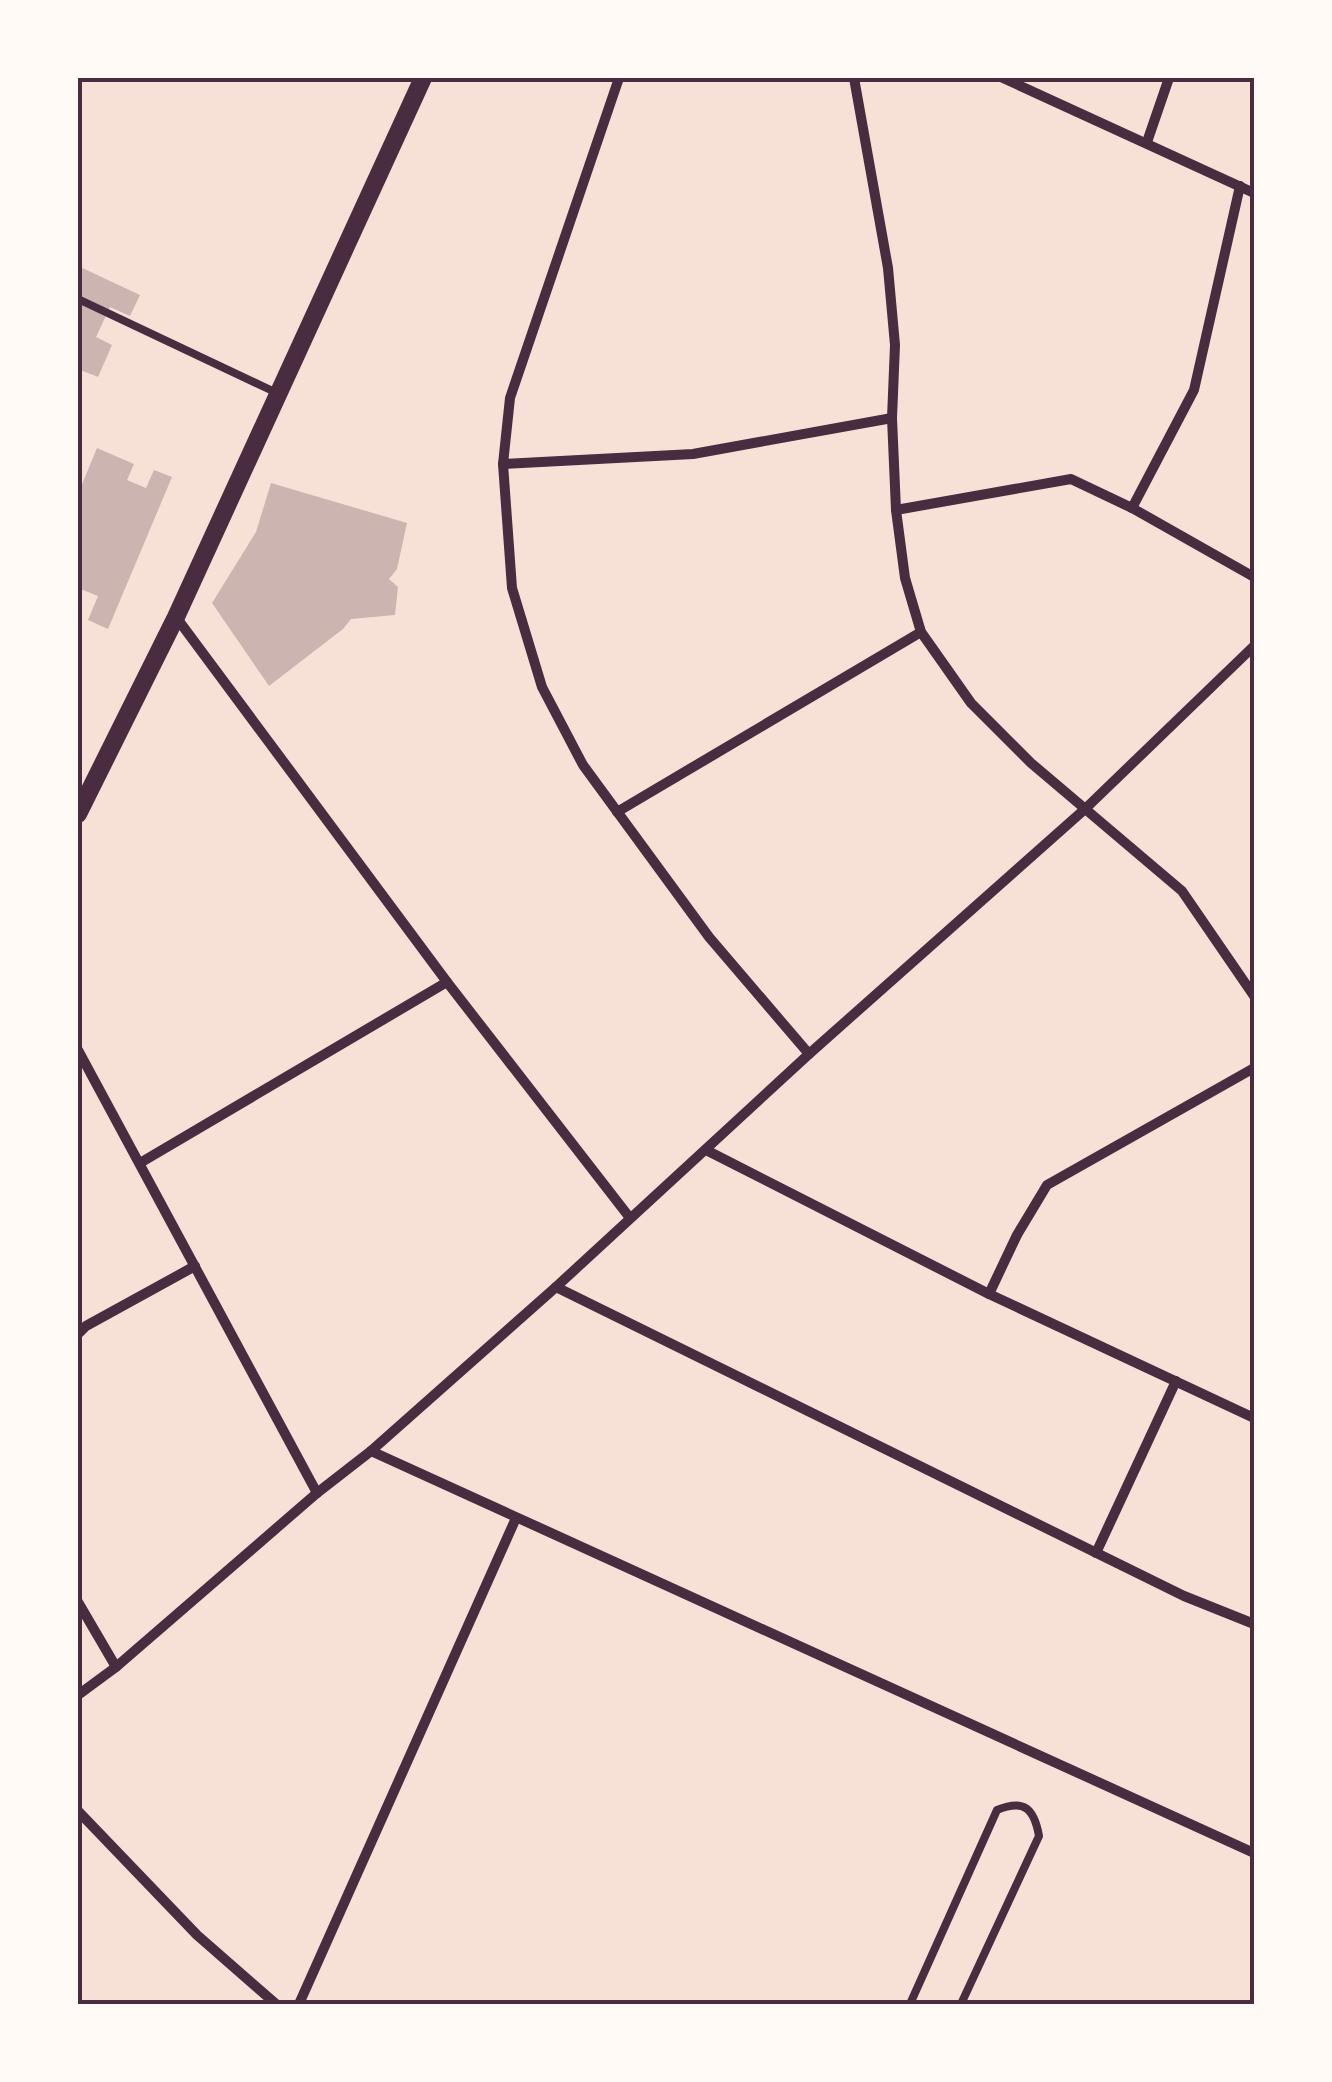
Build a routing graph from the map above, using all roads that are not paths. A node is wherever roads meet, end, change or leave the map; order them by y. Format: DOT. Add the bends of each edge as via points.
graph roads {
  1 [pos="422,78"];
  2 [pos="619,78"];
  3 [pos="854,78"];
  4 [pos="1003,78"];
  5 [pos="1168,78"];
  6 [pos="1146,142"];
  7 [pos="1240,186"];
  8 [pos="1254,193"];
  9 [pos="78,298"];
  10 [pos="278,393"];
  11 [pos="892,418"];
  12 [pos="503,464"];
  13 [pos="1132,508"];
  14 [pos="896,510"];
  15 [pos="1254,577"];
  16 [pos="176,617"];
  17 [pos="921,632"];
  18 [pos="1254,646"];
  19 [pos="1085,809"];
  20 [pos="617,812"];
  21 [pos="78,814"];
  22 [pos="447,982"];
  23 [pos="1254,996"];
  24 [pos="78,1050"];
  25 [pos="809,1054"];
  26 [pos="1254,1068"];
  27 [pos="706,1150"];
  28 [pos="140,1163"];
  29 [pos="630,1218"];
  30 [pos="195,1266"];
  31 [pos="556,1287"];
  32 [pos="988,1294"];
  33 [pos="78,1334"];
  34 [pos="1176,1381"];
  35 [pos="1254,1418"];
  36 [pos="371,1451"];
  37 [pos="317,1493"];
  38 [pos="516,1518"];
  39 [pos="1096,1553"];
  40 [pos="78,1602"];
  41 [pos="1254,1624"];
  42 [pos="116,1667"];
  43 [pos="78,1696"];
  44 [pos="78,1810"];
  45 [pos="1254,1853"];
  46 [pos="911,2001"];
  47 [pos="276,2004"];
  48 [pos="299,2004"];
  49 [pos="926,2004"];
  50 [pos="961,2004"];
  1 -- 10 [label="street"];
  2 -- 12 [label="street" via="510,398"];
  3 -- 11 [label="street" via="888,268"];
  4 -- 6 [label="street"];
  5 -- 6 [label="street"];
  6 -- 7 [label="street"];
  7 -- 8 [label="street"];
  7 -- 13 [label="street" via="1194,390"];
  9 -- 10 [label="lane"];
  10 -- 16 [label="street"];
  11 -- 12 [label="street" via="694,454"];
  11 -- 14 [label="street"];
  12 -- 20 [label="street" via="512,588 542,687"];
  13 -- 14 [label="street" via="1071,479"];
  13 -- 15 [label="street"];
  14 -- 17 [label="street" via="904,578"];
  16 -- 21 [label="street"];
  16 -- 22 [label="street"];
  17 -- 19 [label="street" via="970,703"];
  17 -- 20 [label="street"];
  18 -- 19 [label="street"];
  19 -- 23 [label="street" via="1182,891"];
  19 -- 25 [label="street"];
  20 -- 25 [label="street" via="710,938"];
  22 -- 28 [label="street"];
  22 -- 29 [label="street"];
  24 -- 28 [label="street"];
  25 -- 27 [label="street"];
  26 -- 32 [label="street" via="1046,1185"];
  27 -- 29 [label="street"];
  27 -- 32 [label="street"];
  28 -- 30 [label="street"];
  29 -- 31 [label="street"];
  30 -- 33 [label="street"];
  30 -- 37 [label="street"];
  31 -- 36 [label="street"];
  31 -- 39 [label="street"];
  32 -- 34 [label="street"];
  34 -- 35 [label="street"];
  34 -- 39 [label="street"];
  36 -- 37 [label="street"];
  36 -- 38 [label="street"];
  37 -- 42 [label="street"];
  38 -- 45 [label="street"];
  38 -- 48 [label="street"];
  39 -- 41 [label="street"];
  40 -- 42 [label="street"];
  42 -- 43 [label="street"];
  44 -- 47 [label="street" via="197,1934"];
  46 -- 49 [label="lane"];
  46 -- 50 [label="lane" via="997,1810 1013,1804 1036,1820 1039,1836"];
}
